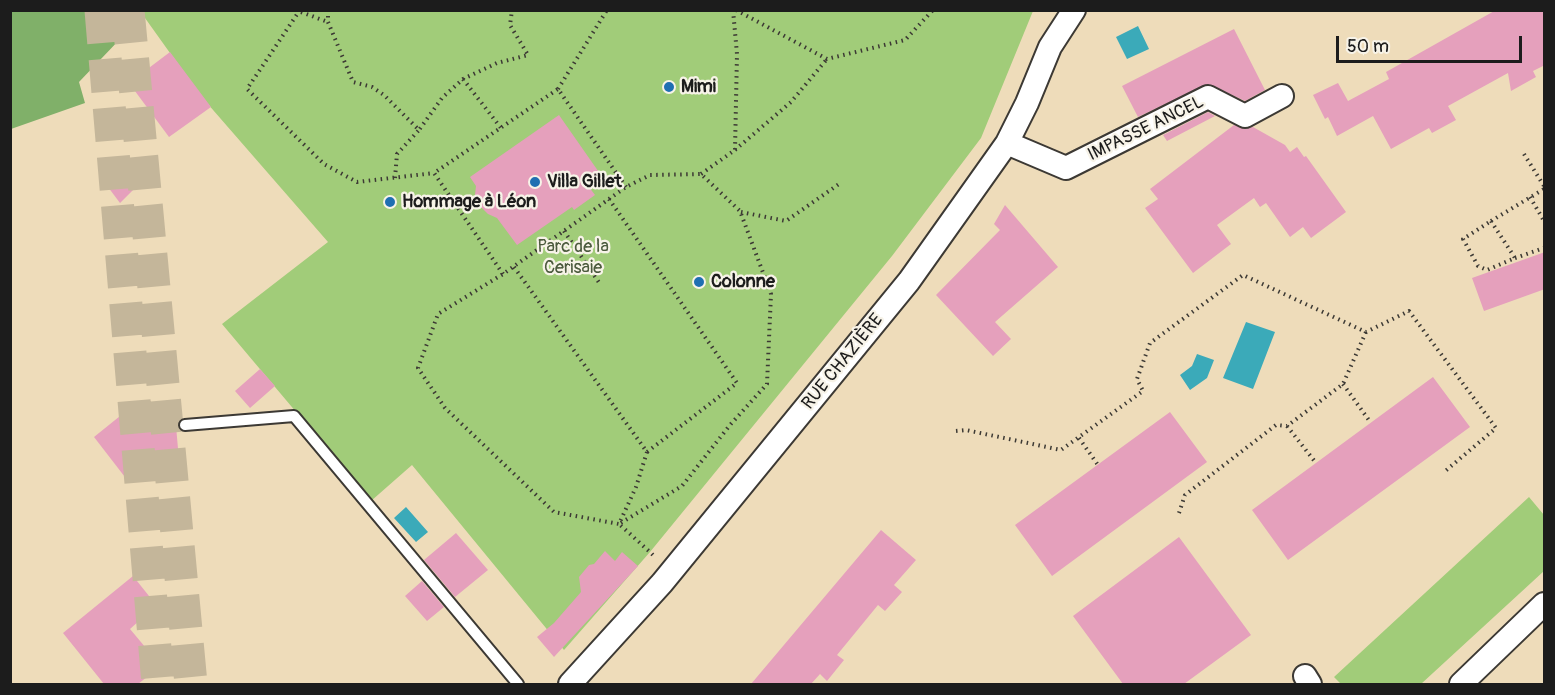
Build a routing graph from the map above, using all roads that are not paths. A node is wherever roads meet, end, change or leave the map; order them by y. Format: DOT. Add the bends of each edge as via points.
graph roads {
  1 [pos="1074,10"];
  2 [pos="1282,96"];
  3 [pos="1007,143"];
  4 [pos="185,425"];
  5 [pos="1545,604"];
  6 [pos="518,684"];
  7 [pos="570,684"];
  8 [pos="1461,684"];
  1 -- 3 [label="street, RUE CHAZIÈRE" via="1050,47"];
  2 -- 3 [label="street, IMPASSE ANCEL" via="1245,116 1208,97 1066,168"];
  3 -- 7 [label="street, RUE CHAZIÈRE" via="909,281 662,583"];
  4 -- 6 [label="lane" via="294,416"];
  5 -- 8 [label="street"];
}
